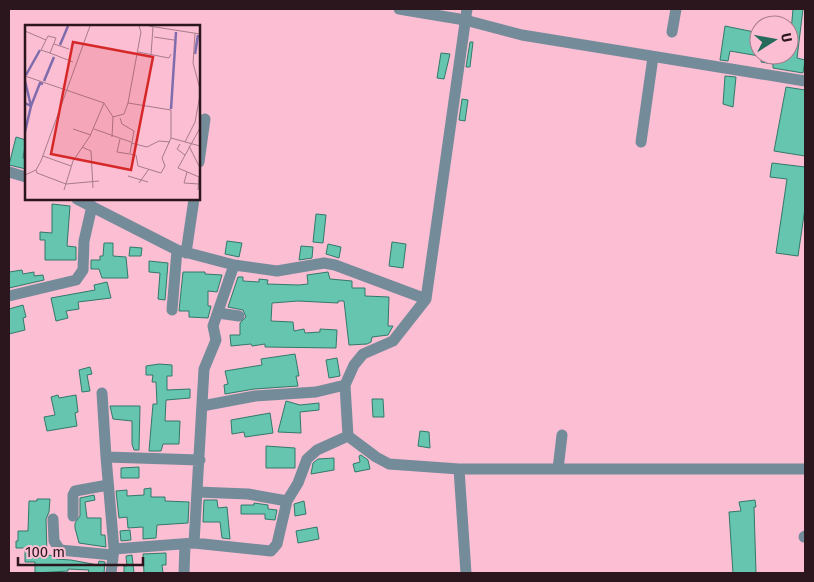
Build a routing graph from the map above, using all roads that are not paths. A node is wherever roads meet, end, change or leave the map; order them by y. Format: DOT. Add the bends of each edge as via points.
graph roads {
  1 [pos="399,9"];
  2 [pos="676,9"];
  3 [pos="466,14"];
  4 [pos="672,32"];
  5 [pos="653,57"];
  6 [pos="805,81"];
  7 [pos="205,119"];
  8 [pos="641,142"];
  9 [pos="200,155"];
  10 [pos="9,172"];
  11 [pos="25,178"];
  12 [pos="79,200"];
  13 [pos="194,200"];
  14 [pos="92,206"];
  15 [pos="182,252"];
  16 [pos="234,265"];
  17 [pos="9,296"];
  18 [pos="426,300"];
  19 [pos="172,310"];
  20 [pos="218,313"];
  21 [pos="239,316"];
  22 [pos="345,385"];
  23 [pos="102,394"];
  24 [pos="202,406"];
  25 [pos="562,435"];
  26 [pos="348,436"];
  27 [pos="106,457"];
  28 [pos="200,460"];
  29 [pos="458,469"];
  30 [pos="558,469"];
  31 [pos="805,469"];
  32 [pos="108,485"];
  33 [pos="197,492"];
  34 [pos="287,500"];
  35 [pos="72,516"];
  36 [pos="53,519"];
  37 [pos="190,543"];
  38 [pos="113,552"];
  39 [pos="111,573"];
  40 [pos="184,573"];
  41 [pos="466,573"];
  1 -- 3 [label="street"];
  2 -- 4 [label="street"];
  3 -- 5 [label="street" via="522,35"];
  3 -- 18 [label="street"];
  5 -- 6 [label="street"];
  5 -- 8 [label="street"];
  7 -- 9 [label="street"];
  10 -- 11 [label="street"];
  12 -- 14 [label="street"];
  13 -- 15 [label="street"];
  14 -- 15 [label="street"];
  14 -- 17 [label="street" via="81,275 76,280"];
  15 -- 16 [label="street"];
  15 -- 19 [label="street"];
  16 -- 18 [label="street" via="277,271 324,263 335,265"];
  16 -- 20 [label="street"];
  18 -- 22 [label="street" via="393,341 359,358"];
  20 -- 21 [label="street"];
  20 -- 24 [label="street" via="213,326 216,340 204,369"];
  22 -- 24 [label="street" via="316,392 255,396"];
  22 -- 26 [label="street"];
  23 -- 27 [label="street"];
  24 -- 28 [label="street"];
  25 -- 30 [label="street"];
  26 -- 29 [label="street" via="376,458 390,464"];
  26 -- 34 [label="street" via="310,455 296,488"];
  27 -- 28 [label="street"];
  27 -- 32 [label="street"];
  28 -- 33 [label="street"];
  29 -- 30 [label="street"];
  29 -- 41 [label="street"];
  30 -- 31 [label="street"];
  32 -- 35 [label="street" via="75,491"];
  32 -- 38 [label="street"];
  33 -- 34 [label="street" via="248,494"];
  33 -- 37 [label="street"];
  34 -- 37 [label="street" via="277,544 272,551"];
  36 -- 38 [label="street" via="54,541 60,550"];
  37 -- 38 [label="street"];
  37 -- 40 [label="street"];
  38 -- 39 [label="street"];
}
